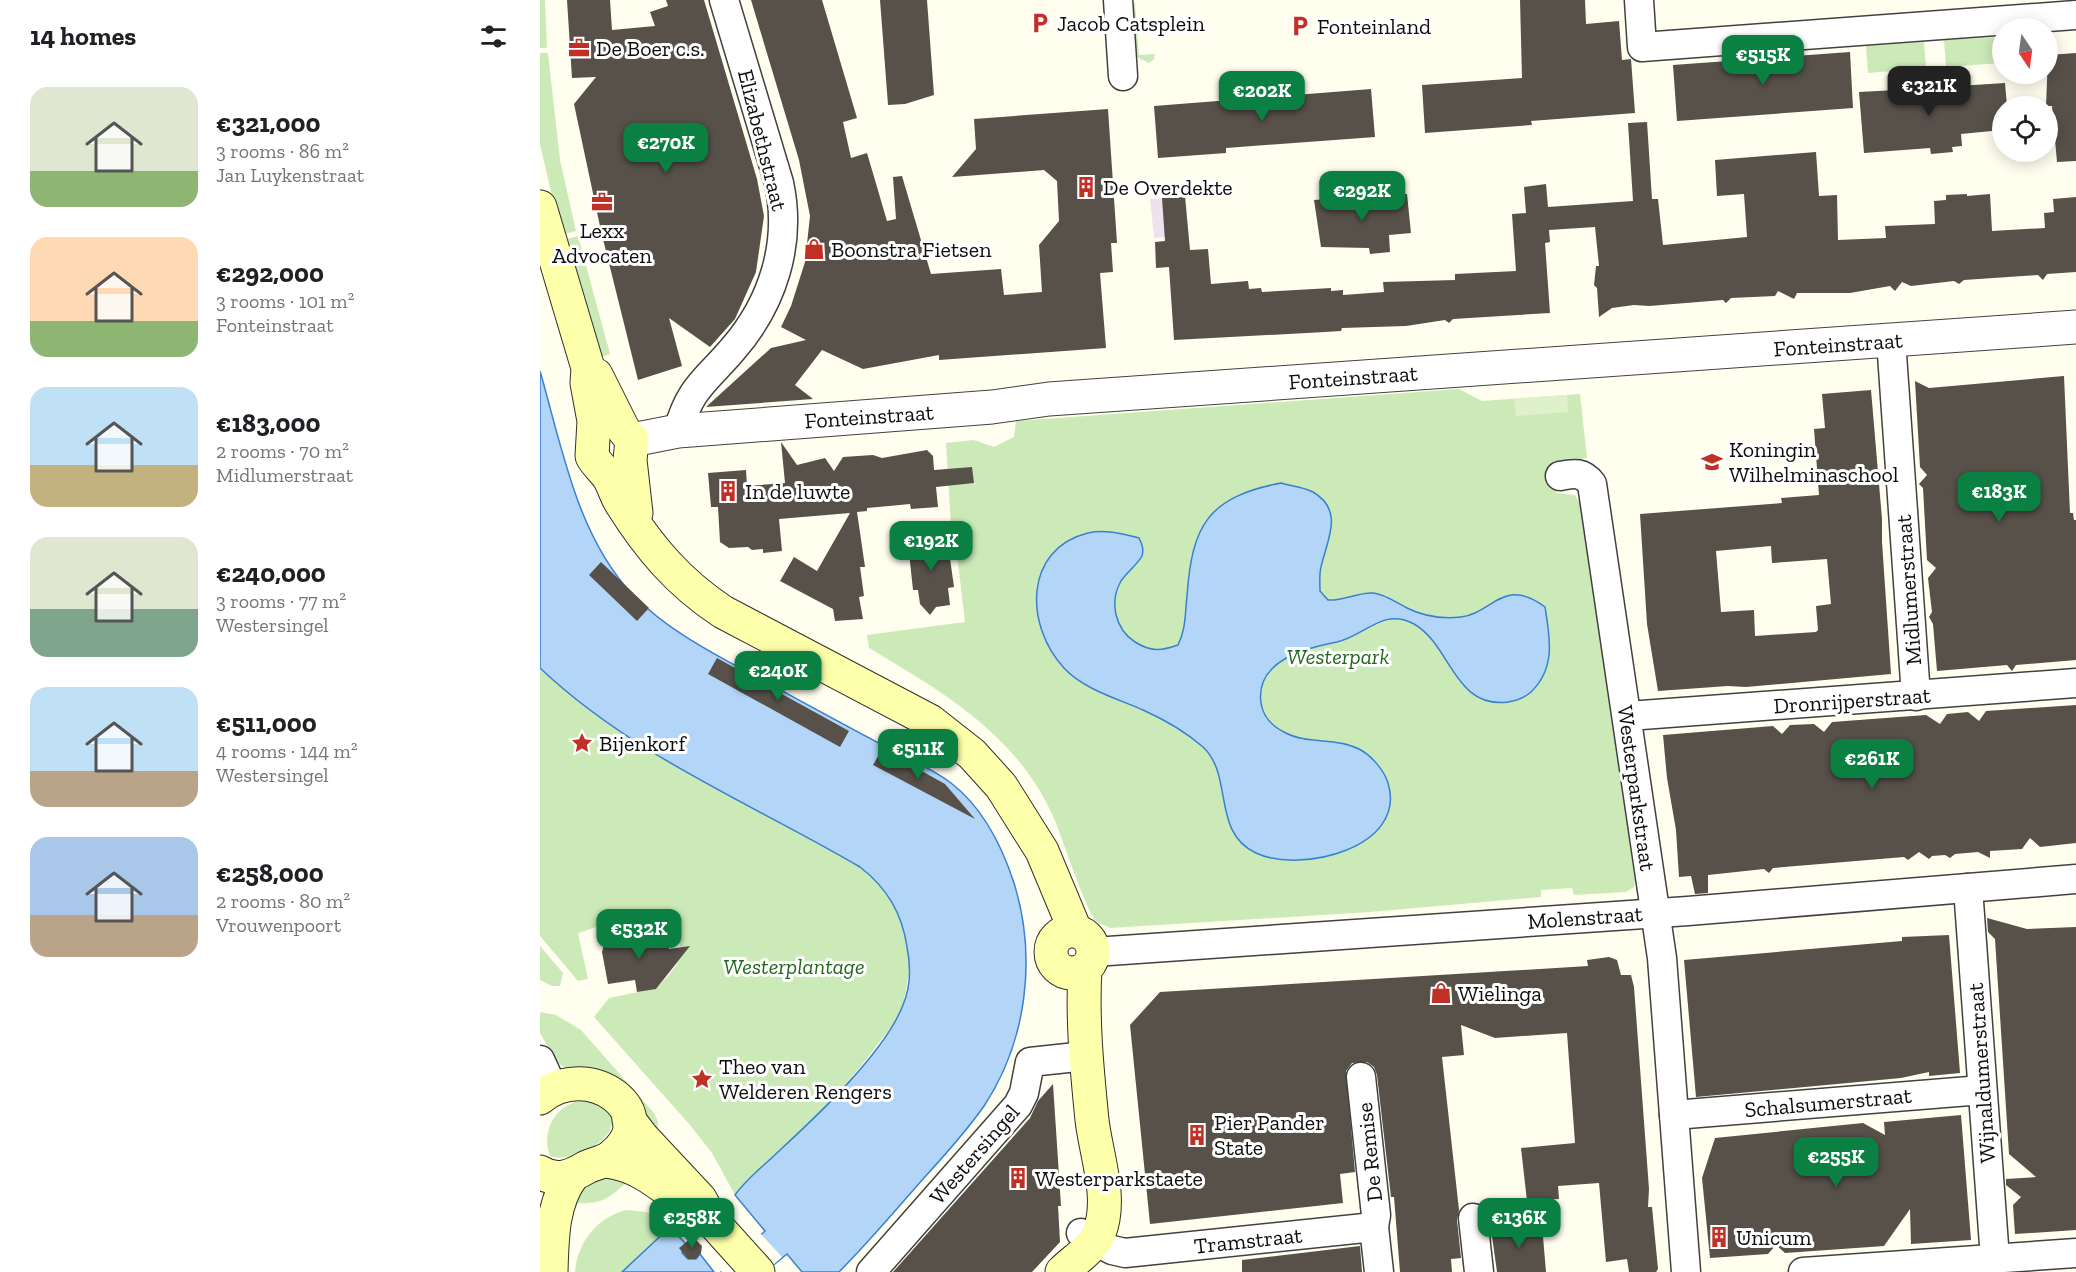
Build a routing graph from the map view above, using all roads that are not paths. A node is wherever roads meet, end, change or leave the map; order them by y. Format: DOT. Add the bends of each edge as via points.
graph roads {
  1 [pos="724,0"];
  2 [pos="1118,0"];
  3 [pos="1639,0"];
  4 [pos="2076,15"];
  5 [pos="1123,76"];
  6 [pos="540,207"];
  7 [pos="2076,327"];
  8 [pos="1891,340"];
  9 [pos="680,422"];
  10 [pos="616,447"];
  11 [pos="1560,476"];
  12 [pos="2076,683"];
  13 [pos="1916,696"];
  14 [pos="1628,716"];
  15 [pos="2076,879"];
  16 [pos="1968,888"];
  17 [pos="1654,913"];
  18 [pos="1074,952"];
  19 [pos="1081,1057"];
  20 [pos="1361,1077"];
  21 [pos="544,1082"];
  22 [pos="1983,1090"];
  23 [pos="1674,1115"];
  24 [pos="629,1119"];
  25 [pos="606,1161"];
  26 [pos="540,1172"];
  27 [pos="573,1176"];
  28 [pos="1473,1218"];
  29 [pos="712,1221"];
  30 [pos="1374,1227"];
  31 [pos="1088,1236"];
  32 [pos="2076,1253"];
  33 [pos="1995,1259"];
  34 [pos="749,1262"];
  35 [pos="1063,1271"];
  36 [pos="551,1272"];
  37 [pos="871,1272"];
  38 [pos="1379,1272"];
  39 [pos="1479,1272"];
  40 [pos="1686,1272"];
  41 [pos="1803,1272"];
  1 -- 9 [label="street, Elizabethstraat" via="779,183 783,233 778,266 757,319 697,386"];
  2 -- 5 [label="street"];
  3 -- 4 [label="street" via="1642,46"];
  6 -- 10 [label="main road" via="588,368 600,379"];
  7 -- 8 [label="street, Fonteinstraat"];
  8 -- 9 [label="street, Fonteinstraat"];
  8 -- 13 [label="street, Midlumerstraat"];
  9 -- 10 [label="street, Fonteinstraat"];
  10 -- 18 [label="main road" via="637,527 672,573 715,607 930,721 994,777 1042,851"];
  11 -- 14 [label="street, Westerparkstraat" via="1575,473 1587,477 1592,484"];
  12 -- 13 [label="street, Dronrijperstraat"];
  13 -- 14 [label="street, Dronrijperstraat"];
  14 -- 17 [label="street, Westerparkstraat"];
  15 -- 16 [label="street, Molenstraat"];
  16 -- 17 [label="street, Molenstraat"];
  16 -- 22 [label="street, Wijnaldumerstraat"];
  17 -- 18 [label="street, Molenstraat"];
  17 -- 23 [label="street, Westerparkstraat" via="1662,958"];
  18 -- 19 [label="main road"];
  19 -- 31 [label="main road" via="1104,1195 1103,1215"];
  19 -- 37 [label="street, Westersingel" via="1030,1062 1018,1106"];
  20 -- 30 [label="street, De Remise" via="1376,1215"];
  21 -- 24 [label="main road" via="581,1083 612,1092 626,1107"];
  22 -- 23 [label="street, Schalsumerstraat"];
  22 -- 33 [label="street, Wijnaldumerstraat"];
  23 -- 40 [label="street, Westerparkstraat"];
  24 -- 25 [label="main road" via="625,1142"];
  24 -- 29 [label="main road" via="700,1199"];
  25 -- 27 [label="main road"];
  25 -- 29 [label="main road" via="641,1170"];
  26 -- 27 [label="main road" via="552,1177"];
  27 -- 36 [label="main road" via="561,1190 557,1206"];
  28 -- 39 [label="street"];
  29 -- 34 [label="main road"];
  30 -- 31 [label="street, Tramstraat" via="1125,1252 1112,1250"];
  30 -- 38 [label="street"];
  31 -- 35 [label="main road" via="1078,1260"];
  32 -- 33 [label="street"];
  33 -- 41 [label="street"];
}
